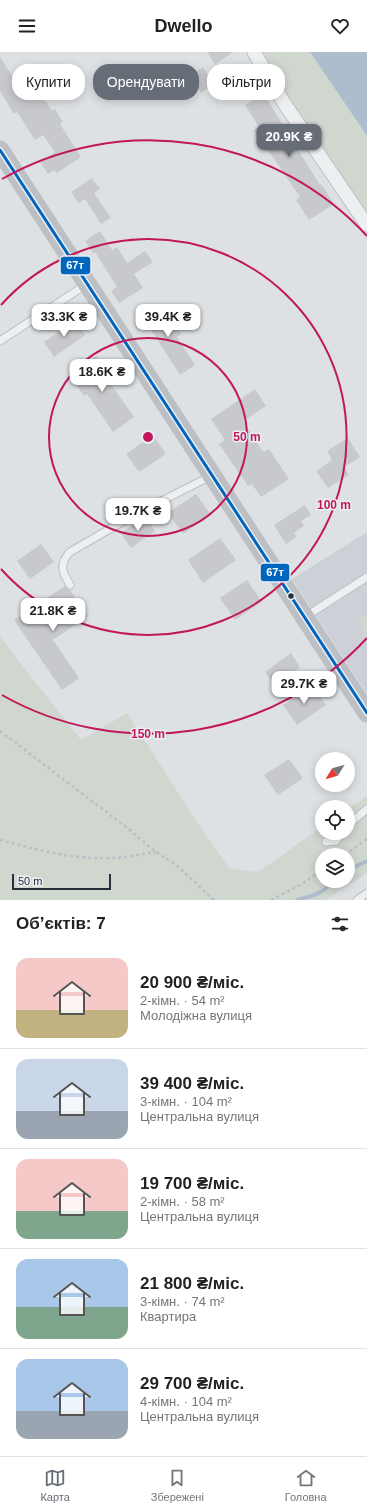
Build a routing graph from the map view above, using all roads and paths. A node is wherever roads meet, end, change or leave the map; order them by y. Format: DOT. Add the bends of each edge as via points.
graph roads {
  1 [pos="254,52"];
  2 [pos="0,150"];
  3 [pos="367,225"];
  4 [pos="87,284"];
  5 [pos="0,341"];
  6 [pos="212,475"];
  7 [pos="367,577"];
  8 [pos="70,585"];
  9 [pos="305,617"];
  10 [pos="367,713"];
  11 [pos="0,731"];
  12 [pos="367,809"];
  13 [pos="355,819"];
  14 [pos="367,839"];
  15 [pos="0,840"];
  16 [pos="337,840"];
  17 [pos="326,842"];
  18 [pos="355,848"];
  19 [pos="156,852"];
  20 [pos="315,875"];
  21 [pos="367,893"];
  22 [pos="214,900"];
  23 [pos="271,900"];
  24 [pos="357,900"];
  1 -- 3 [label="street" via="284,103"];
  2 -- 4 [label="street"];
  4 -- 5 [label="lane"];
  4 -- 6 [label="street"];
  6 -- 8 [label="lane" via="134,515 70,552 65,558 62,572"];
  6 -- 9 [label="street"];
  7 -- 9 [label="lane"];
  9 -- 10 [label="street"];
  11 -- 19 [label="path"];
  12 -- 13 [label="lane"];
  14 -- 18 [label="path"];
  15 -- 19 [label="path" via="70,856 108,858"];
  16 -- 17 [label="lane"];
  19 -- 22 [label="path" via="175,864"];
  20 -- 23 [label="path"];
  21 -- 24 [label="lane"];
}
